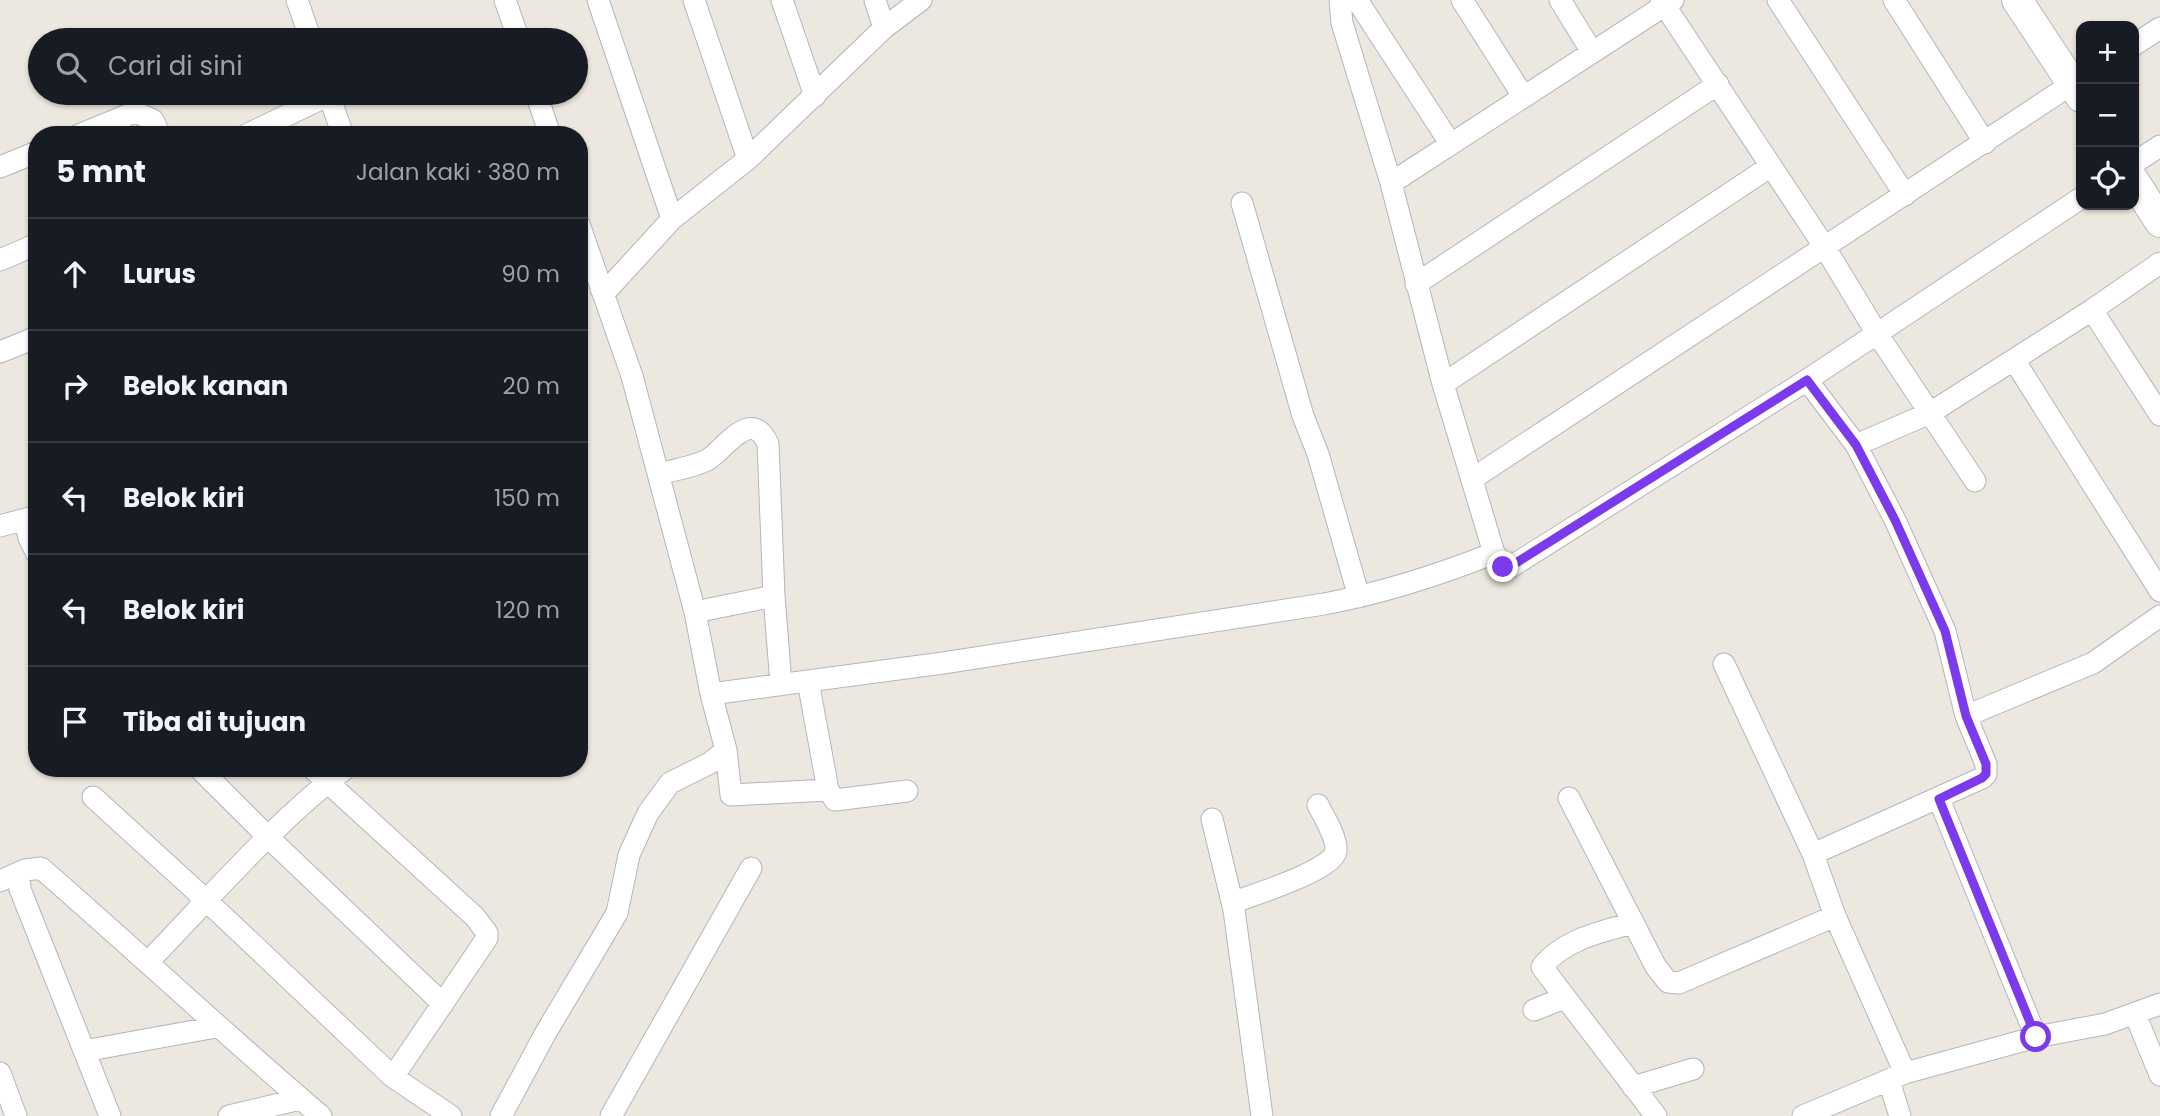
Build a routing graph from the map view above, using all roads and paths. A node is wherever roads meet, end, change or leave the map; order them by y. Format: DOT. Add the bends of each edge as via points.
graph roads {
  1 [pos="297,0"];
  2 [pos="505,0"];
  3 [pos="598,0"];
  4 [pos="694,0"];
  5 [pos="782,0"];
  6 [pos="875,0"];
  7 [pos="921,0"];
  8 [pos="1340,0"];
  9 [pos="1357,0"];
  10 [pos="1462,0"];
  11 [pos="1560,0"];
  12 [pos="1778,0"];
  13 [pos="1894,0"];
  14 [pos="1666,2"];
  15 [pos="2021,2"];
  16 [pos="306,28"];
  17 [pos="515,28"];
  18 [pos="884,28"];
  19 [pos="2160,28"];
  20 [pos="2139,42"];
  21 [pos="1592,52"];
  22 [pos="1718,84"];
  23 [pos="2078,84"];
  24 [pos="2076,88"];
  25 [pos="815,96"];
  26 [pos="1523,96"];
  27 [pos="306,105"];
  28 [pos="332,105"];
  29 [pos="540,105"];
  30 [pos="101,126"];
  31 [pos="156,126"];
  32 [pos="264,126"];
  33 [pos="339,126"];
  34 [pos="547,126"];
  35 [pos="1450,143"];
  36 [pos="1985,143"];
  37 [pos="2160,146"];
  38 [pos="28,156"];
  39 [pos="748,159"];
  40 [pos="2139,160"];
  41 [pos="1771,166"];
  42 [pos="0,167"];
  43 [pos="1391,183"];
  44 [pos="2139,189"];
  45 [pos="1905,195"];
  46 [pos="2076,201"];
  47 [pos="1241,203"];
  48 [pos="672,219"];
  49 [pos="2160,222"];
  50 [pos="1825,246"];
  51 [pos="28,248"];
  52 [pos="588,251"];
  53 [pos="0,260"];
  54 [pos="2160,263"];
  55 [pos="1416,284"];
  56 [pos="601,289"];
  57 [pos="2092,310"];
  58 [pos="1876,332"];
  59 [pos="28,341"];
  60 [pos="0,352"];
  61 [pos="2014,360"];
  62 [pos="1807,380"];
  63 [pos="1443,384"];
  64 [pos="1930,413"];
  65 [pos="2160,415"];
  66 [pos="1856,445"];
  67 [pos="658,474"];
  68 [pos="1472,480"];
  69 [pos="1975,481"];
  70 [pos="28,519"];
  71 [pos="0,526"];
  72 [pos="1494,553"];
  73 [pos="2160,590"];
  74 [pos="774,596"];
  75 [pos="1359,597"];
  76 [pos="695,612"];
  77 [pos="2160,616"];
  78 [pos="1724,664"];
  79 [pos="808,681"];
  80 [pos="781,684"];
  81 [pos="711,695"];
  82 [pos="1966,716"];
  83 [pos="726,750"];
  84 [pos="208,777"];
  85 [pos="319,777"];
  86 [pos="321,777"];
  87 [pos="828,790"];
  88 [pos="906,791"];
  89 [pos="93,797"];
  90 [pos="1569,798"];
  91 [pos="1939,799"];
  92 [pos="1318,805"];
  93 [pos="1212,819"];
  94 [pos="269,838"];
  95 [pos="1813,854"];
  96 [pos="751,868"];
  97 [pos="9,877"];
  98 [pos="207,901"];
  99 [pos="1234,910"];
  100 [pos="1835,916"];
  101 [pos="1633,923"];
  102 [pos="148,962"];
  103 [pos="1564,998"];
  104 [pos="443,1004"];
  105 [pos="2160,1004"];
  106 [pos="1534,1010"];
  107 [pos="2136,1014"];
  108 [pos="216,1027"];
  109 [pos="2036,1037"];
  110 [pos="85,1051"];
  111 [pos="1693,1069"];
  112 [pos="0,1073"];
  113 [pos="2160,1075"];
  114 [pos="393,1077"];
  115 [pos="1897,1077"];
  116 [pos="1633,1087"];
  117 [pos="300,1098"];
  118 [pos="16,1116"];
  119 [pos="110,1116"];
  120 [pos="229,1116"];
  121 [pos="321,1116"];
  122 [pos="451,1116"];
  123 [pos="501,1116"];
  124 [pos="611,1116"];
  125 [pos="1262,1116"];
  126 [pos="1656,1116"];
  127 [pos="1805,1116"];
  128 [pos="1900,1116"];
  1 -- 16 [label="street"];
  2 -- 17 [label="street"];
  3 -- 48 [label="street"];
  4 -- 39 [label="street"];
  5 -- 25 [label="street"];
  6 -- 18 [label="street"];
  7 -- 18 [label="street"];
  8 -- 43 [label="street" via="1342,23"];
  9 -- 35 [label="street"];
  10 -- 26 [label="street"];
  11 -- 21 [label="street"];
  12 -- 45 [label="street"];
  13 -- 36 [label="street"];
  14 -- 21 [label="street"];
  14 -- 22 [label="street"];
  15 -- 23 [label="street"];
  18 -- 25 [label="street"];
  19 -- 20 [label="street"];
  21 -- 26 [label="street"];
  22 -- 41 [label="street"];
  22 -- 55 [label="street"];
  24 -- 36 [label="street"];
  25 -- 39 [label="street"];
  26 -- 35 [label="street"];
  27 -- 32 [label="street"];
  28 -- 33 [label="street"];
  29 -- 34 [label="street"];
  30 -- 31 [label="street" via="135,112"];
  35 -- 43 [label="street"];
  36 -- 45 [label="street"];
  37 -- 40 [label="street"];
  38 -- 42 [label="street"];
  39 -- 48 [label="street"];
  41 -- 50 [label="street"];
  41 -- 63 [label="street"];
  43 -- 55 [label="street"];
  44 -- 49 [label="street"];
  45 -- 50 [label="street"];
  46 -- 58 [label="street"];
  47 -- 75 [label="street"];
  48 -- 56 [label="street" via="607,290"];
  50 -- 58 [label="street"];
  50 -- 68 [label="street"];
  51 -- 53 [label="street"];
  52 -- 56 [label="street"];
  54 -- 57 [label="street"];
  55 -- 63 [label="street"];
  56 -- 67 [label="street" via="632,376"];
  57 -- 61 [label="street"];
  57 -- 65 [label="street"];
  58 -- 62 [label="street"];
  58 -- 64 [label="street"];
  59 -- 60 [label="street"];
  61 -- 64 [label="street"];
  61 -- 73 [label="street"];
  62 -- 66 [label="street"];
  62 -- 72 [label="street" via="1508,568"];
  63 -- 68 [label="street"];
  64 -- 66 [label="street"];
  64 -- 69 [label="street"];
  66 -- 82 [label="street" via="1945,631"];
  67 -- 74 [label="street" via="706,461 747,429 757,430 765,438"];
  67 -- 76 [label="street"];
  68 -- 72 [label="street"];
  70 -- 71 [label="street"];
  72 -- 75 [label="street"];
  74 -- 76 [label="street"];
  74 -- 80 [label="street"];
  75 -- 79 [label="street"];
  76 -- 81 [label="street"];
  77 -- 82 [label="street" via="2092,663"];
  78 -- 95 [label="street"];
  79 -- 80 [label="street"];
  79 -- 87 [label="street"];
  80 -- 81 [label="street"];
  81 -- 83 [label="street"];
  82 -- 91 [label="street" via="1986,774"];
  83 -- 87 [label="street" via="731,795"];
  83 -- 123 [label="street" via="670,783 648,813 629,855 617,913"];
  84 -- 94 [label="street"];
  85 -- 94 [label="street"];
  86 -- 104 [label="street" via="487,933"];
  87 -- 88 [label="street" via="835,800"];
  89 -- 98 [label="street"];
  90 -- 101 [label="street"];
  91 -- 95 [label="street"];
  91 -- 109 [label="street"];
  92 -- 99 [label="street" via="1336,845 1331,860 1313,872 1237,901"];
  93 -- 99 [label="street"];
  94 -- 98 [label="street"];
  94 -- 104 [label="street"];
  95 -- 100 [label="street"];
  96 -- 124 [label="street"];
  97 -- 102 [label="street" via="41,868"];
  97 -- 110 [label="street" via="20,889"];
  98 -- 102 [label="street"];
  98 -- 114 [label="street"];
  99 -- 125 [label="street"];
  100 -- 101 [label="street" via="1679,983 1668,982 1656,967"];
  100 -- 115 [label="street"];
  101 -- 103 [label="street" via="1550,956 1542,967"];
  102 -- 108 [label="street"];
  103 -- 106 [label="street"];
  103 -- 116 [label="street"];
  104 -- 114 [label="street"];
  105 -- 107 [label="street"];
  107 -- 109 [label="street"];
  107 -- 113 [label="street"];
  108 -- 110 [label="street"];
  108 -- 117 [label="street"];
  109 -- 115 [label="street"];
  110 -- 119 [label="street"];
  111 -- 116 [label="street"];
  112 -- 118 [label="street"];
  114 -- 122 [label="street"];
  115 -- 127 [label="street"];
  115 -- 128 [label="street"];
  116 -- 126 [label="street"];
  117 -- 120 [label="street"];
  117 -- 121 [label="street"];
}
